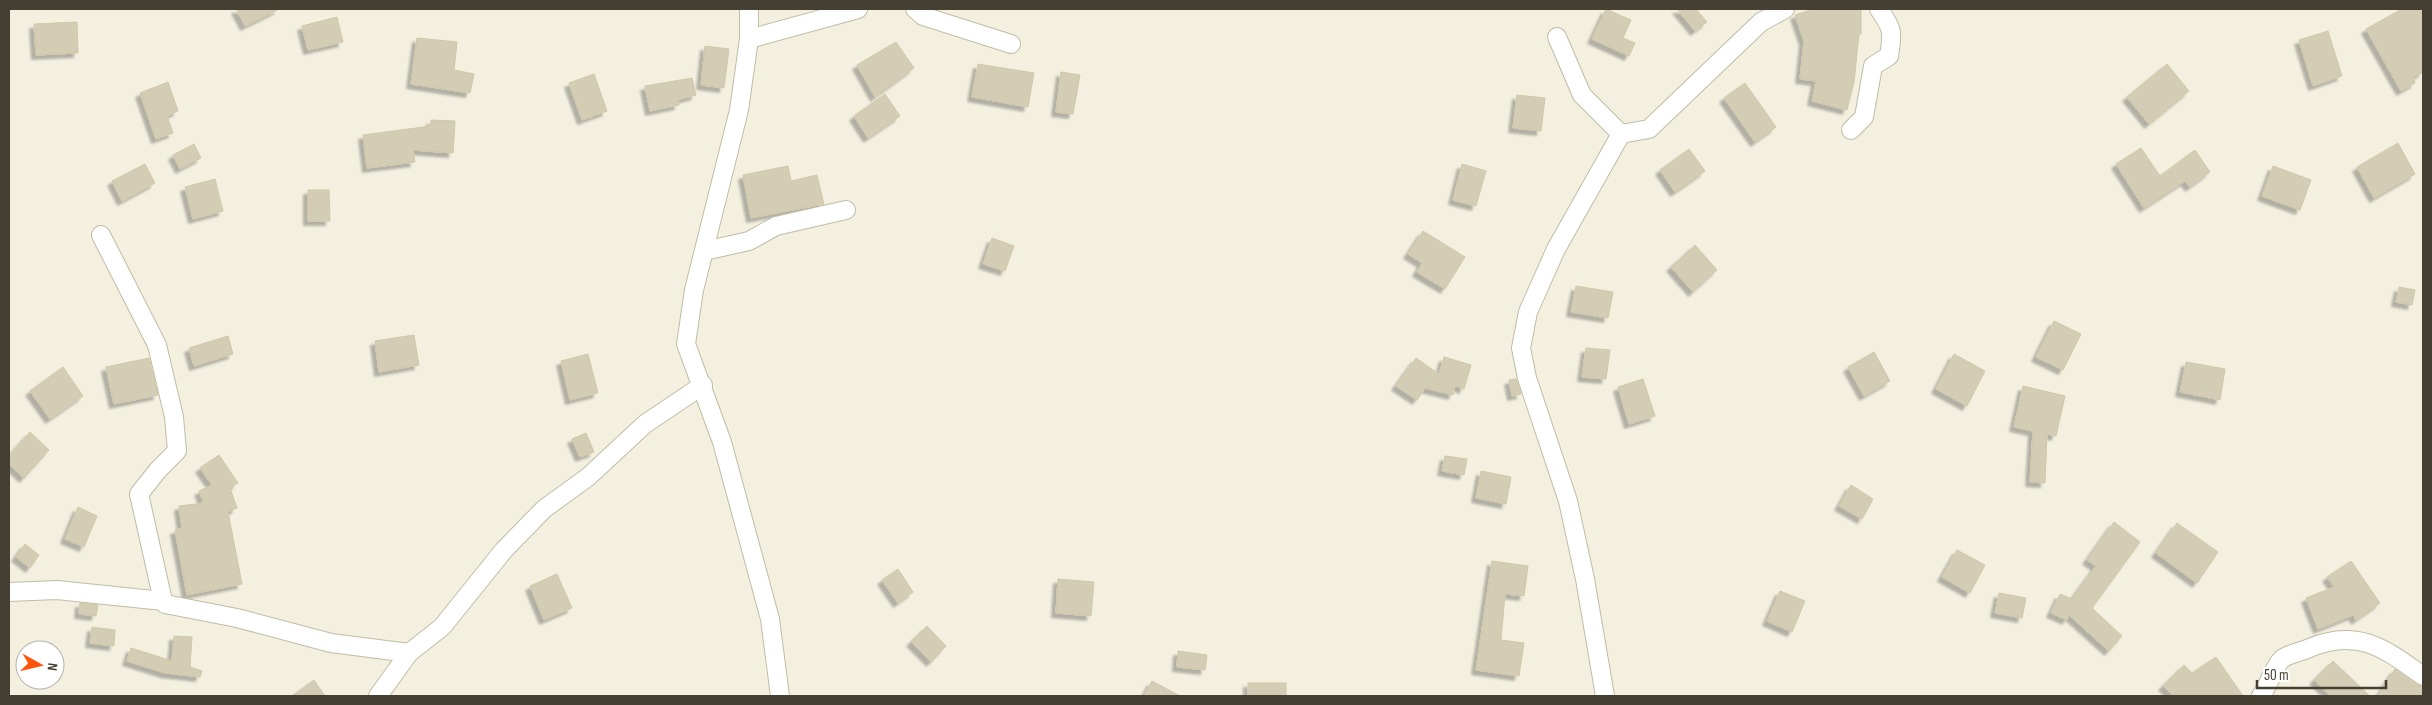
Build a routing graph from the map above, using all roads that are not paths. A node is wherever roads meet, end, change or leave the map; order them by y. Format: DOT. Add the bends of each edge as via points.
graph roads {
  1 [pos="749,9"];
  2 [pos="858,9"];
  3 [pos="915,9"];
  4 [pos="1785,9"];
  5 [pos="1879,9"];
  6 [pos="1557,37"];
  7 [pos="749,39"];
  8 [pos="1011,44"];
  9 [pos="1851,130"];
  10 [pos="1621,134"];
  11 [pos="846,210"];
  12 [pos="101,235"];
  13 [pos="704,251"];
  14 [pos="703,385"];
  15 [pos="9,592"];
  16 [pos="163,600"];
  17 [pos="409,653"];
  18 [pos="2423,676"];
  19 [pos="378,696"];
  20 [pos="780,696"];
  21 [pos="1605,696"];
  22 [pos="2261,696"];
  1 -- 7 [label="street"];
  2 -- 7 [label="street"];
  3 -- 8 [label="street" via="923,16"];
  4 -- 10 [label="street" via="1761,22 1649,129"];
  5 -- 9 [label="street" via="1890,23 1889,56 1873,66 1864,117"];
  6 -- 10 [label="street" via="1582,95"];
  7 -- 13 [label="street" via="739,110"];
  10 -- 21 [label="street" via="1556,249 1528,312 1521,348 1526,378 1568,501"];
  11 -- 13 [label="street" via="776,226 749,241"];
  12 -- 16 [label="street" via="157,345 174,417 177,452 139,494"];
  13 -- 14 [label="street" via="686,344"];
  14 -- 17 [label="street" via="645,424 588,478 544,509 504,550 442,627"];
  14 -- 20 [label="street" via="722,442 770,619"];
  15 -- 16 [label="street" via="58,590"];
  16 -- 17 [label="street" via="165,604 237,618 331,643"];
  17 -- 19 [label="street"];
  18 -- 22 [label="street" via="2387,650 2368,642 2344,640 2314,646 2281,660"];
}
